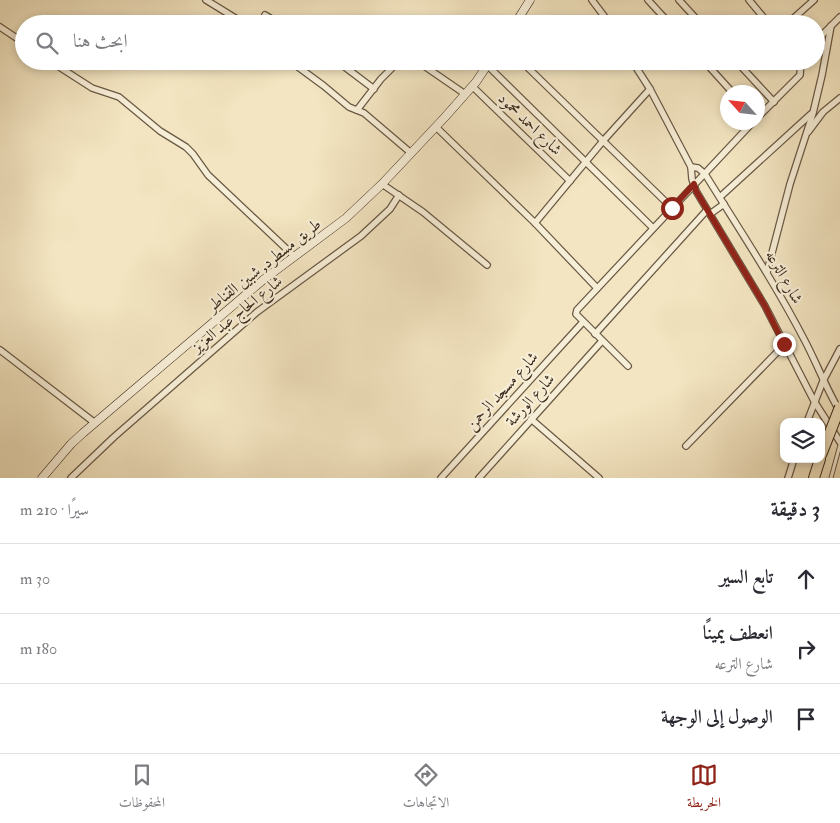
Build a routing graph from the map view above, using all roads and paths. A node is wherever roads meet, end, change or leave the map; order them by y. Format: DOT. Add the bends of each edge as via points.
graph roads {
  1 [pos="206,0"];
  2 [pos="530,0"];
  3 [pos="592,0"];
  4 [pos="648,0"];
  5 [pos="679,0"];
  6 [pos="749,0"];
  7 [pos="814,0"];
  8 [pos="230,15"];
  9 [pos="521,15"];
  10 [pos="603,15"];
  11 [pos="662,15"];
  12 [pos="693,15"];
  13 [pos="762,15"];
  14 [pos="797,15"];
  15 [pos="840,17"];
  16 [pos="831,26"];
  17 [pos="0,27"];
  18 [pos="825,32"];
  19 [pos="15,37"];
  20 [pos="825,59"];
  21 [pos="64,70"];
  22 [pos="302,70"];
  23 [pos="349,70"];
  24 [pos="391,70"];
  25 [pos="430,70"];
  26 [pos="484,70"];
  27 [pos="496,70"];
  28 [pos="530,70"];
  29 [pos="638,70"];
  30 [pos="712,70"];
  31 [pos="744,70"];
  32 [pos="800,70"];
  33 [pos="823,70"];
  34 [pos="726,85"];
  35 [pos="472,86"];
  36 [pos="374,89"];
  37 [pos="650,89"];
  38 [pos="464,94"];
  39 [pos="840,98"];
  40 [pos="774,102"];
  41 [pos="357,110"];
  42 [pos="765,110"];
  43 [pos="813,112"];
  44 [pos="436,127"];
  45 [pos="745,130"];
  46 [pos="805,136"];
  47 [pos="603,141"];
  48 [pos="412,153"];
  49 [pos="586,161"];
  50 [pos="691,166"];
  51 [pos="705,174"];
  52 [pos="570,181"];
  53 [pos="694,184"];
  54 [pos="384,185"];
  55 [pos="397,194"];
  56 [pos="720,198"];
  57 [pos="724,204"];
  58 [pos="672,208"];
  59 [pos="708,212"];
  60 [pos="535,223"];
  61 [pos="653,228"];
  62 [pos="294,256"];
  63 [pos="486,265"];
  64 [pos="767,272"];
  65 [pos="597,288"];
  66 [pos="584,322"];
  67 [pos="595,334"];
  68 [pos="602,341"];
  69 [pos="784,344"];
  70 [pos="840,348"];
  71 [pos="0,350"];
  72 [pos="628,366"];
  73 [pos="823,381"];
  74 [pos="814,401"];
  75 [pos="840,407"];
  76 [pos="840,411"];
  77 [pos="808,418"];
  78 [pos="531,419"];
  79 [pos="95,423"];
  80 [pos="840,443"];
  81 [pos="686,446"];
  82 [pos="825,446"];
  83 [pos="793,463"];
  84 [pos="819,463"];
  85 [pos="42,478"];
  86 [pos="71,478"];
  87 [pos="441,478"];
  88 [pos="479,478"];
  89 [pos="599,478"];
  90 [pos="788,478"];
  91 [pos="814,478"];
  92 [pos="831,478"];
  1 -- 8 [label="street"];
  2 -- 9 [label="main road"];
  3 -- 10 [label="street"];
  4 -- 11 [label="street"];
  5 -- 12 [label="street"];
  6 -- 13 [label="street"];
  7 -- 14 [label="street"];
  15 -- 16 [label="street"];
  16 -- 18 [label="street"];
  16 -- 20 [label="street"];
  17 -- 19 [label="street"];
  21 -- 62 [label="street" via="92,88 120,97 160,131 186,147 208,175"];
  22 -- 41 [label="street"];
  23 -- 36 [label="street"];
  24 -- 36 [label="street"];
  25 -- 38 [label="street"];
  26 -- 35 [label="main road, طريق مسطرد, شبين القناطر"];
  27 -- 49 [label="street"];
  28 -- 47 [label="street"];
  29 -- 37 [label="street, شارع الترعه"];
  30 -- 34 [label="street"];
  31 -- 40 [label="street"];
  32 -- 40 [label="street" via="800,75"];
  33 -- 43 [label="street"];
  35 -- 38 [label="main road, طريق مسطرد, شبين القناطر"];
  35 -- 52 [label="street, شارع احمد محمود"];
  36 -- 41 [label="street"];
  37 -- 47 [label="street"];
  37 -- 50 [label="street, شارع الترعه"];
  38 -- 44 [label="main road, طريق مسطرد, شبين القناطر"];
  39 -- 46 [label="street" via="823,112"];
  40 -- 42 [label="street"];
  41 -- 48 [label="street"];
  43 -- 46 [label="street"];
  43 -- 56 [label="street"];
  44 -- 48 [label="main road, طريق مسطرد, شبين القناطر"];
  44 -- 60 [label="street"];
  45 -- 51 [label="street"];
  46 -- 64 [label="street"];
  47 -- 49 [label="street"];
  47 -- 58 [label="street"];
  48 -- 54 [label="main road, طريق مسطرد, شبين القناطر"];
  49 -- 52 [label="street"];
  49 -- 61 [label="street"];
  50 -- 51 [label="street, شارع الترعه"];
  50 -- 53 [label="street, شارع الترعه"];
  51 -- 53 [label="street"];
  51 -- 56 [label="street, شارع الترعه"];
  52 -- 60 [label="street"];
  53 -- 58 [label="street"];
  53 -- 59 [label="street, شارع الترعه"];
  54 -- 55 [label="street"];
  54 -- 62 [label="main road, طريق مسطرد, شبين القناطر"];
  55 -- 63 [label="street"];
  55 -- 86 [label="street, شارع الحاج عبد العزيز" via="390,209 362,236 257,312"];
  56 -- 57 [label="street, شارع الترعه"];
  57 -- 59 [label="street"];
  57 -- 64 [label="street, شارع الترعه"];
  58 -- 61 [label="street"];
  59 -- 67 [label="street"];
  59 -- 69 [label="street, شارع الترعه"];
  60 -- 65 [label="street"];
  61 -- 65 [label="street"];
  62 -- 79 [label="main road, طريق مسطرد, شبين القناطر"];
  64 -- 73 [label="street, شارع الترعه"];
  65 -- 66 [label="street" via="577,310 576,314"];
  66 -- 67 [label="street"];
  66 -- 87 [label="street, شارع مسجد الرحمن"];
  67 -- 68 [label="street"];
  68 -- 72 [label="street"];
  68 -- 78 [label="street, شارع الورشة"];
  69 -- 74 [label="street, شارع الترعه"];
  69 -- 81 [label="street"];
  70 -- 73 [label="street"];
  71 -- 79 [label="street"];
  73 -- 74 [label="street"];
  73 -- 76 [label="street, شارع الترعه"];
  74 -- 77 [label="street"];
  74 -- 80 [label="street, شارع الترعه"];
  75 -- 82 [label="highway, bridge"];
  78 -- 88 [label="street, شارع الورشة"];
  78 -- 89 [label="street"];
  79 -- 85 [label="main road, طريق مسطرد, شبين القناطر" via="71,444"];
  80 -- 92 [label="lane"];
  83 -- 90 [label="street"];
  84 -- 91 [label="highway"];
}
